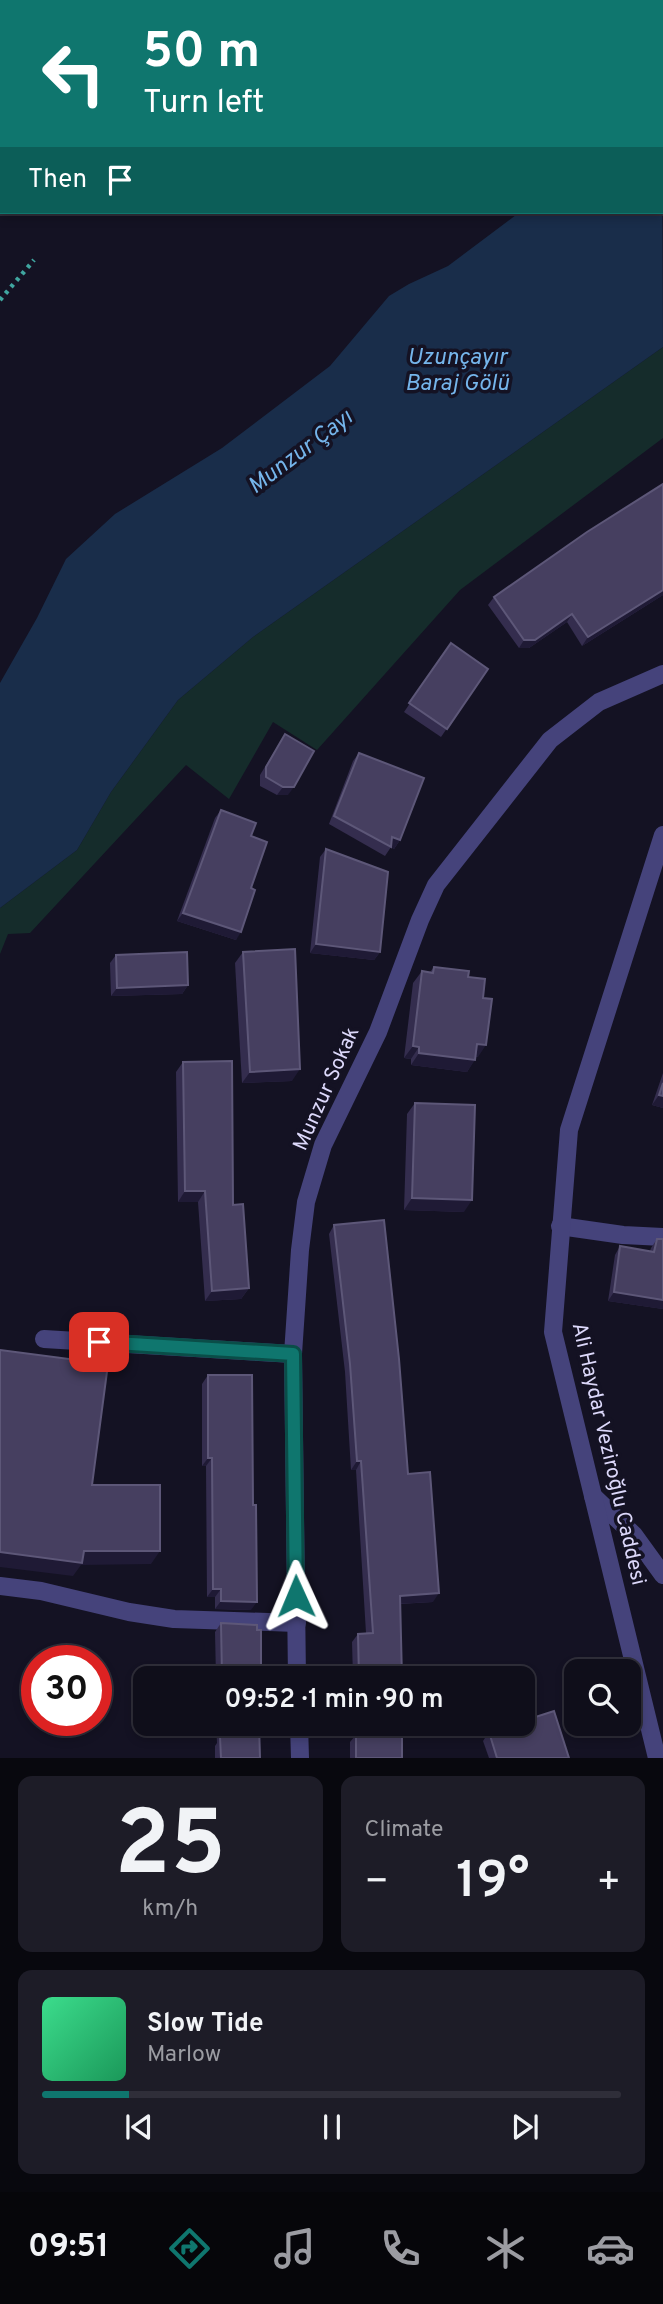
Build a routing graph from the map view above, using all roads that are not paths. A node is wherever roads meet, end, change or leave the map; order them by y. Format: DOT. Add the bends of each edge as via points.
graph roads {
  1 [pos="663,674"];
  2 [pos="663,835"];
  3 [pos="560,1226"];
  4 [pos="663,1237"];
  5 [pos="44,1339"];
  6 [pos="293,1354"];
  7 [pos="593,1496"];
  8 [pos="663,1574"];
  9 [pos="0,1586"];
  10 [pos="297,1623"];
  11 [pos="298,1666"];
  12 [pos="299,1736"];
  13 [pos="300,1758"];
  14 [pos="657,1758"];
  1 -- 6 [label="street, Munzur Sokak" via="599,702 550,740 436,885 378,1032 323,1145 305,1213"];
  2 -- 3 [label="street, Ali Haydar Veziroğlu Caddesi" via="569,1130"];
  3 -- 4 [label="street"];
  3 -- 7 [label="street, Ali Haydar Veziroğlu Caddesi" via="553,1332"];
  5 -- 6 [label="street"];
  6 -- 10 [label="street, Munzur Sokak"];
  7 -- 8 [label="street" via="634,1535"];
  7 -- 14 [label="street, Ali Haydar Veziroğlu Caddesi"];
  9 -- 10 [label="street" via="173,1619"];
  10 -- 11 [label="street, Munzur Sokak"];
  12 -- 13 [label="street"];
}
